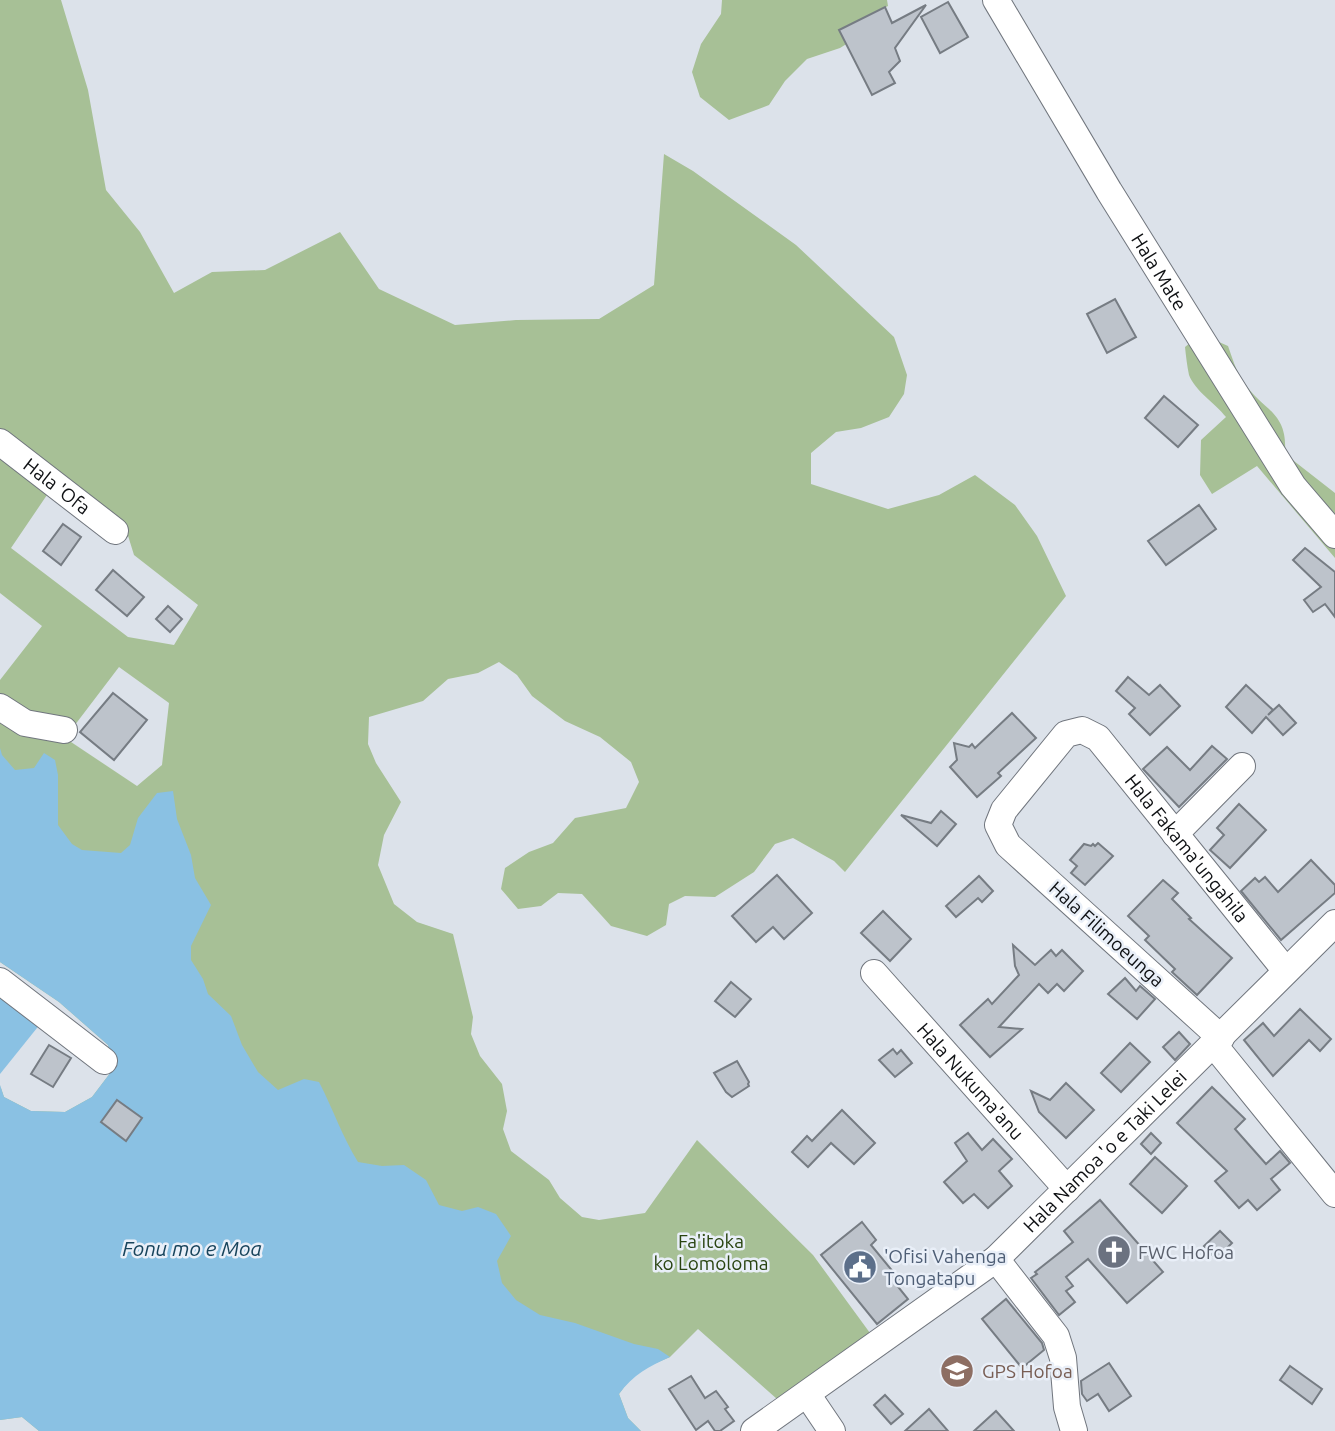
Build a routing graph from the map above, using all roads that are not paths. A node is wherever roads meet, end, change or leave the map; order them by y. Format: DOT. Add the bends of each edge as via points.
graph roads {
  1 [pos="996,0"];
  2 [pos="0,442"];
  3 [pos="115,531"];
  4 [pos="1335,535"];
  5 [pos="0,707"];
  6 [pos="64,730"];
  7 [pos="1082,730"];
  8 [pos="1242,766"];
  9 [pos="1175,834"];
  10 [pos="1334,925"];
  11 [pos="1286,971"];
  12 [pos="874,972"];
  13 [pos="0,981"];
  14 [pos="1218,1041"];
  15 [pos="104,1061"];
  16 [pos="1067,1189"];
  17 [pos="1335,1194"];
  18 [pos="996,1259"];
  19 [pos="807,1394"];
  20 [pos="754,1431"];
  21 [pos="832,1431"];
  22 [pos="1074,1431"];
  1 -- 4 [label="street, Hala Mate" via="1293,486"];
  2 -- 3 [label="street, Hala 'Ofa"];
  5 -- 6 [label="street" via="25,723"];
  7 -- 9 [label="street, Hala Fakama'ungahila" via="1098,738"];
  7 -- 14 [label="street, Hala Filimoeunga" via="1066,734 1004,810 998,825 1009,845"];
  8 -- 9 [label="street"];
  9 -- 11 [label="street, Hala Fakama'ungahila"];
  10 -- 11 [label="street, Hala Namoa 'o e Taki Lelei"];
  11 -- 14 [label="street, Hala Namoa 'o e Taki Lelei"];
  12 -- 16 [label="street, Hala Nukuma'anu"];
  13 -- 15 [label="street"];
  14 -- 16 [label="street, Hala Namoa 'o e Taki Lelei"];
  14 -- 17 [label="street, Hala Filimoeunga"];
  16 -- 18 [label="street, Hala Namoa 'o e Taki Lelei"];
  18 -- 19 [label="street, Hala Namoa 'o e Taki Lelei"];
  18 -- 22 [label="street" via="1056,1336"];
  19 -- 20 [label="street, Hala Namoa 'o e Taki Lelei"];
  19 -- 21 [label="street"];
}
